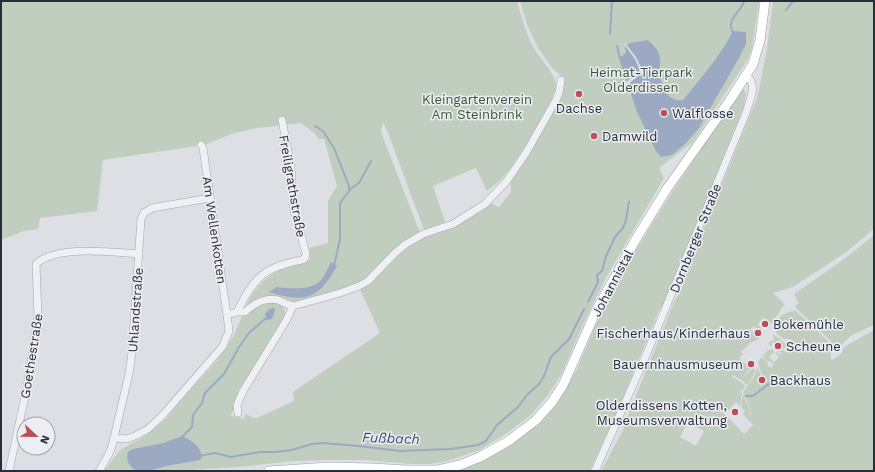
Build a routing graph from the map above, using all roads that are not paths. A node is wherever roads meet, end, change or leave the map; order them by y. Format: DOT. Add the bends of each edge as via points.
graph roads {
  1 [pos="765,1"];
  2 [pos="746,76"];
  3 [pos="561,80"];
  4 [pos="282,120"];
  5 [pos="201,145"];
  6 [pos="210,198"];
  7 [pos="139,254"];
  8 [pos="293,306"];
  9 [pos="237,312"];
  10 [pos="227,315"];
  11 [pos="238,413"];
  12 [pos="114,438"];
  13 [pos="9,471"];
  14 [pos="99,471"];
  15 [pos="269,471"];
  16 [pos="595,471"];
  1 -- 2 [label="main road" via="759,47"];
  2 -- 15 [label="main road, Johannistal" via="654,209 606,290 563,385 552,402 529,427 480,457 438,470 328,467"];
  2 -- 16 [label="street, Dornberger Straße" via="751,79 753,86 746,113 647,353"];
  3 -- 8 [label="street" via="556,100 526,153 506,182 485,204 453,224 423,234 406,244 368,281 359,286 340,294"];
  4 -- 9 [label="street, Freiligrathstraße" via="291,167 294,210 306,256 302,260 281,264 267,271 255,282"];
  5 -- 6 [label="street, Am Wellenkotten"];
  6 -- 7 [label="street, Uhlandstraße" via="158,206 144,213 141,220"];
  6 -- 10 [label="street, Am Wellenkotten"];
  7 -- 12 [label="street, Uhlandstraße" via="132,352"];
  7 -- 13 [label="street, Goethestraße" via="71,252 49,257 36,264 38,317"];
  8 -- 9 [label="street" via="268,300 256,303 245,312"];
  8 -- 11 [label="street" via="243,392 237,405"];
  9 -- 10 [label="street"];
  10 -- 12 [label="street" via="229,332 223,346 162,416 137,435 127,439"];
  12 -- 14 [label="street, Uhlandstraße" via="109,454"];
}
